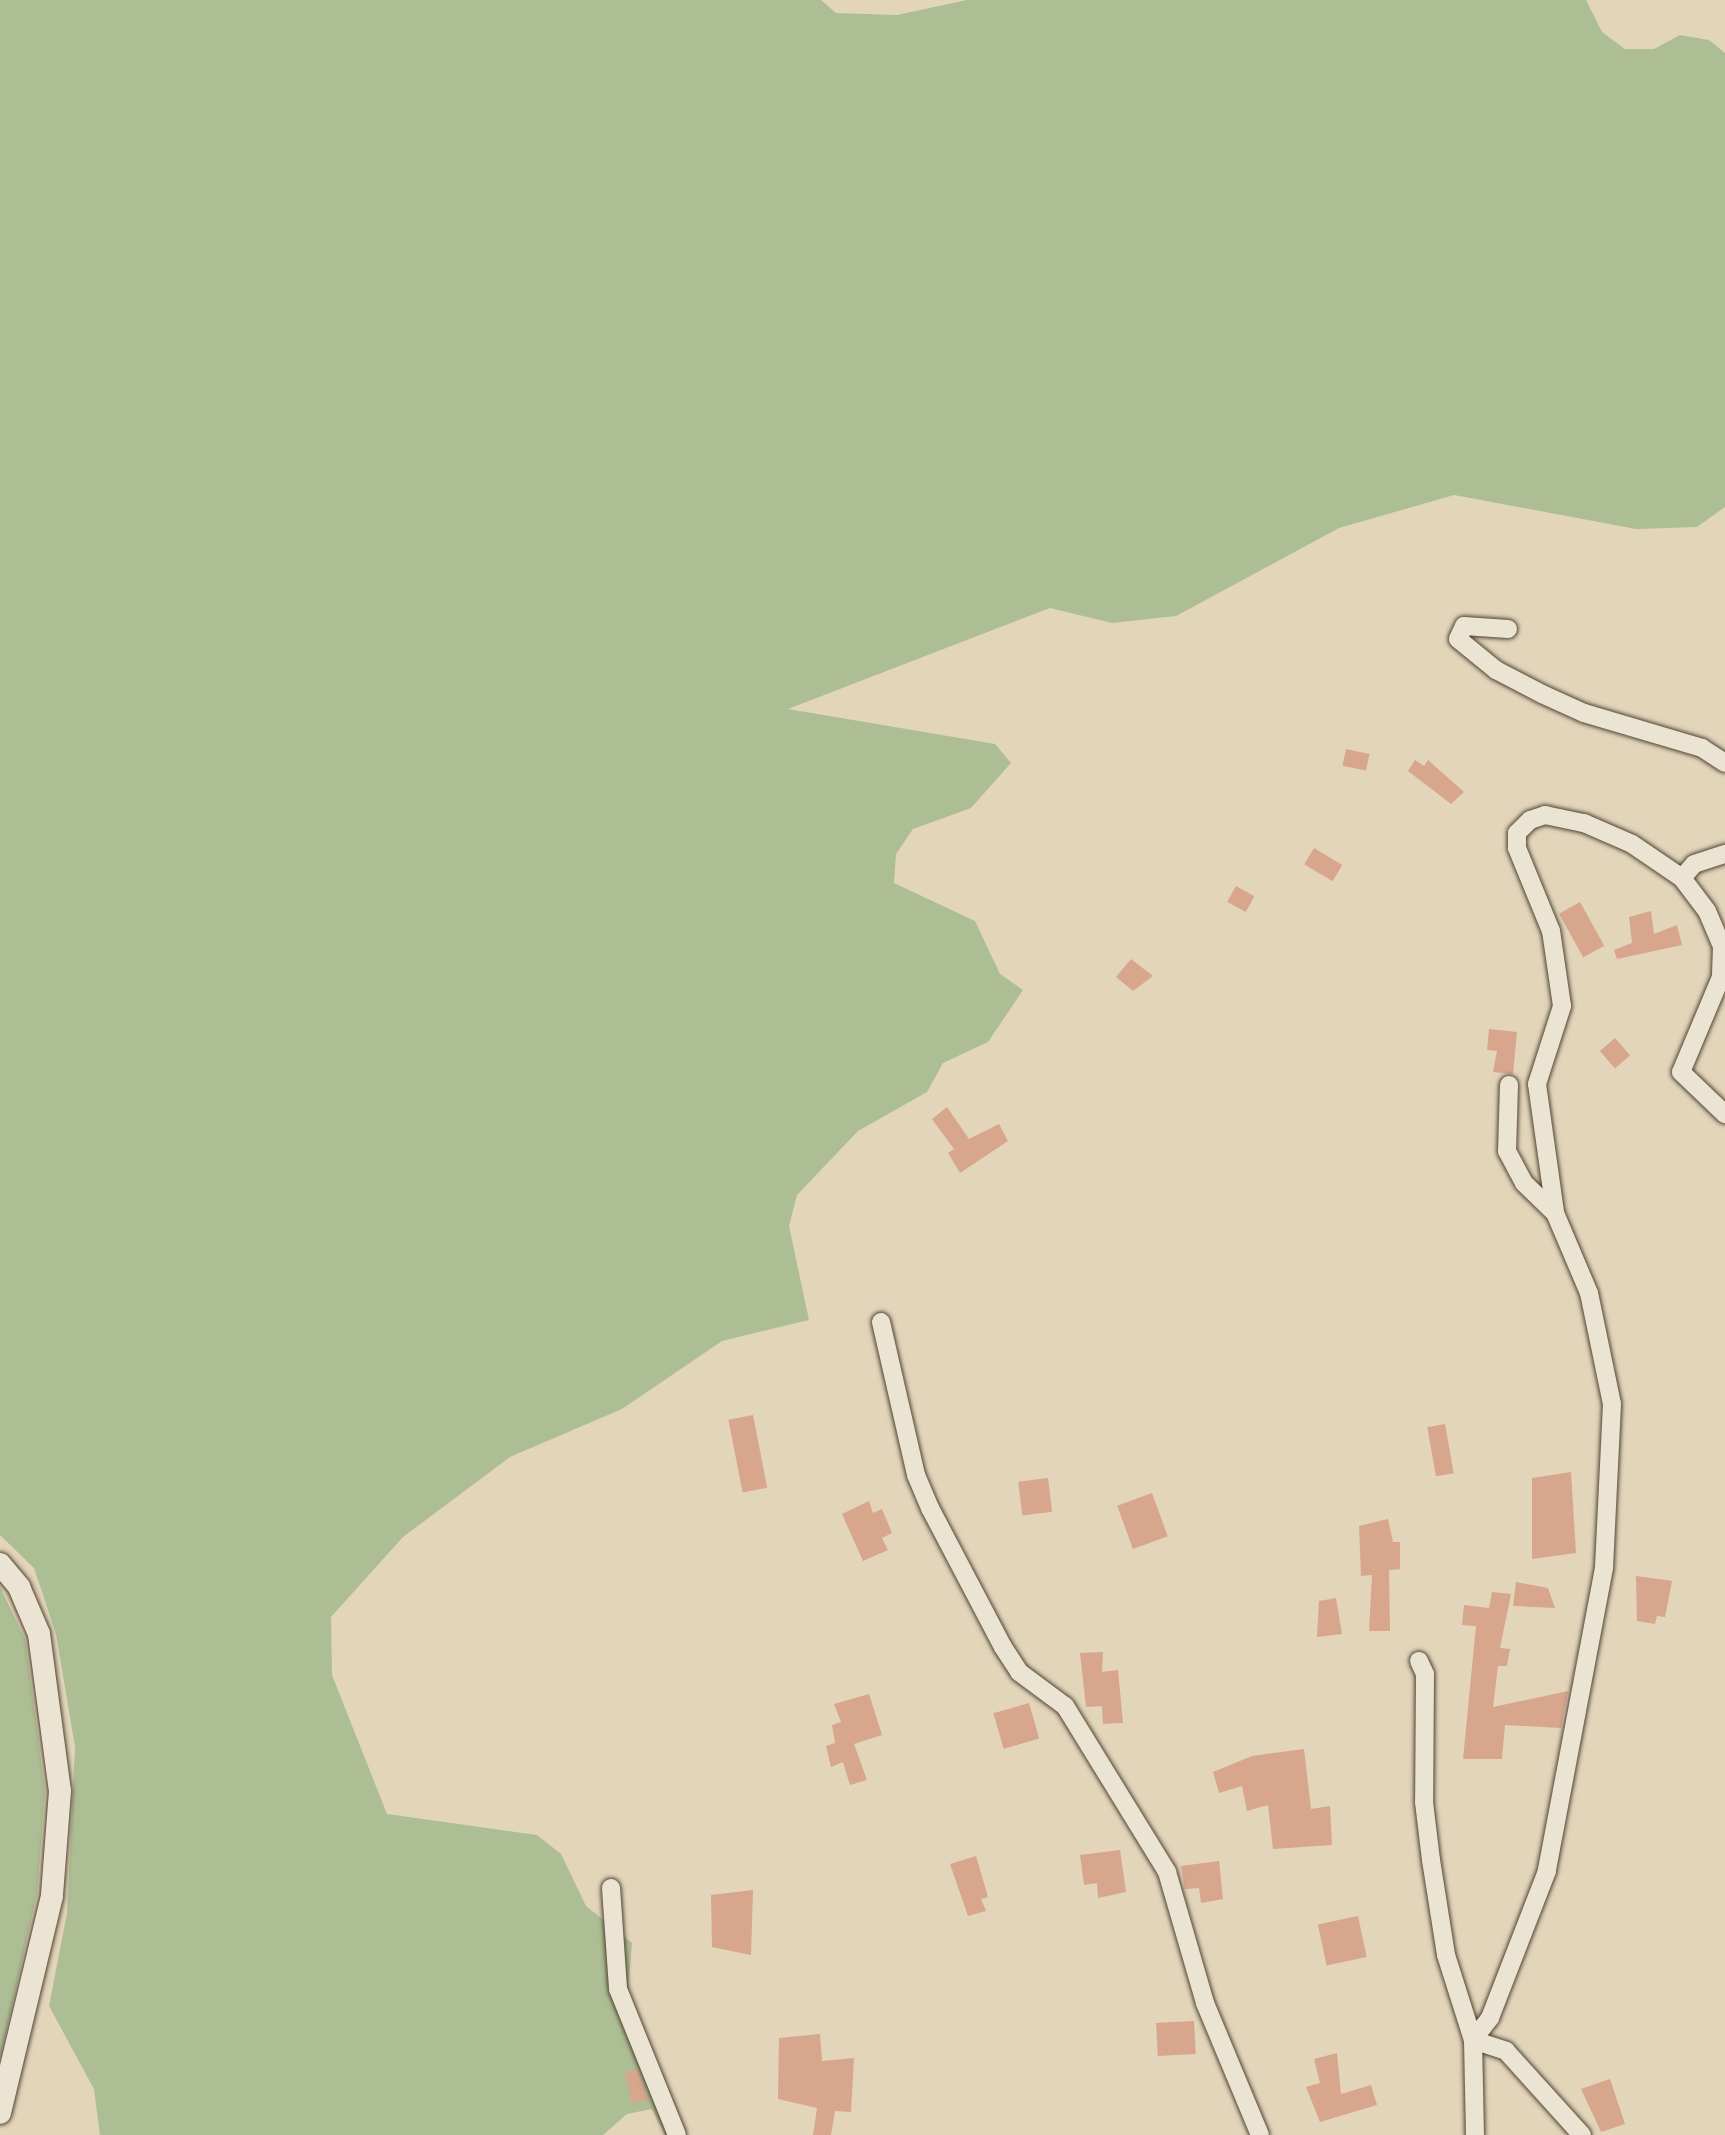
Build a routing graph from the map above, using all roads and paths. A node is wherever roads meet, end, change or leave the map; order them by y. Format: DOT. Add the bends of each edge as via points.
graph roads {
  1 [pos="1508,630"];
  2 [pos="1725,764"];
  3 [pos="1725,854"];
  4 [pos="1682,878"];
  5 [pos="1509,1085"];
  6 [pos="1725,1114"];
  7 [pos="1555,1213"];
  8 [pos="881,1322"];
  9 [pos="0,1564"];
  10 [pos="1418,1660"];
  11 [pos="611,1888"];
  12 [pos="1473,2040"];
  13 [pos="0,2113"];
  14 [pos="677,2135"];
  15 [pos="1260,2135"];
  16 [pos="1475,2135"];
  17 [pos="1582,2135"];
  1 -- 2 [label="street" via="1464,626 1458,638 1496,670 1556,700 1702,748"];
  3 -- 4 [label="street" via="1694,864"];
  4 -- 6 [label="street" via="1722,946 1721,977 1681,1072"];
  4 -- 7 [label="street" via="1632,844 1584,823 1546,816 1517,833 1551,931 1562,1006 1537,1084"];
  5 -- 7 [label="street" via="1506,1151 1524,1183"];
  7 -- 12 [label="street" via="1589,1293 1609,1386 1604,1568 1546,1870 1490,2018"];
  8 -- 15 [label="street" via="916,1475 938,1525 1002,1647 1020,1672 1066,1706 1167,1872 1204,2002"];
  9 -- 13 [label="street" via="19,1587 39,1634 60,1791 52,1896"];
  10 -- 12 [label="street" via="1426,1674 1430,1860 1446,1955"];
  11 -- 14 [label="street" via="622,2002"];
  12 -- 16 [label="street"];
  12 -- 17 [label="street" via="1506,2051"];
}
